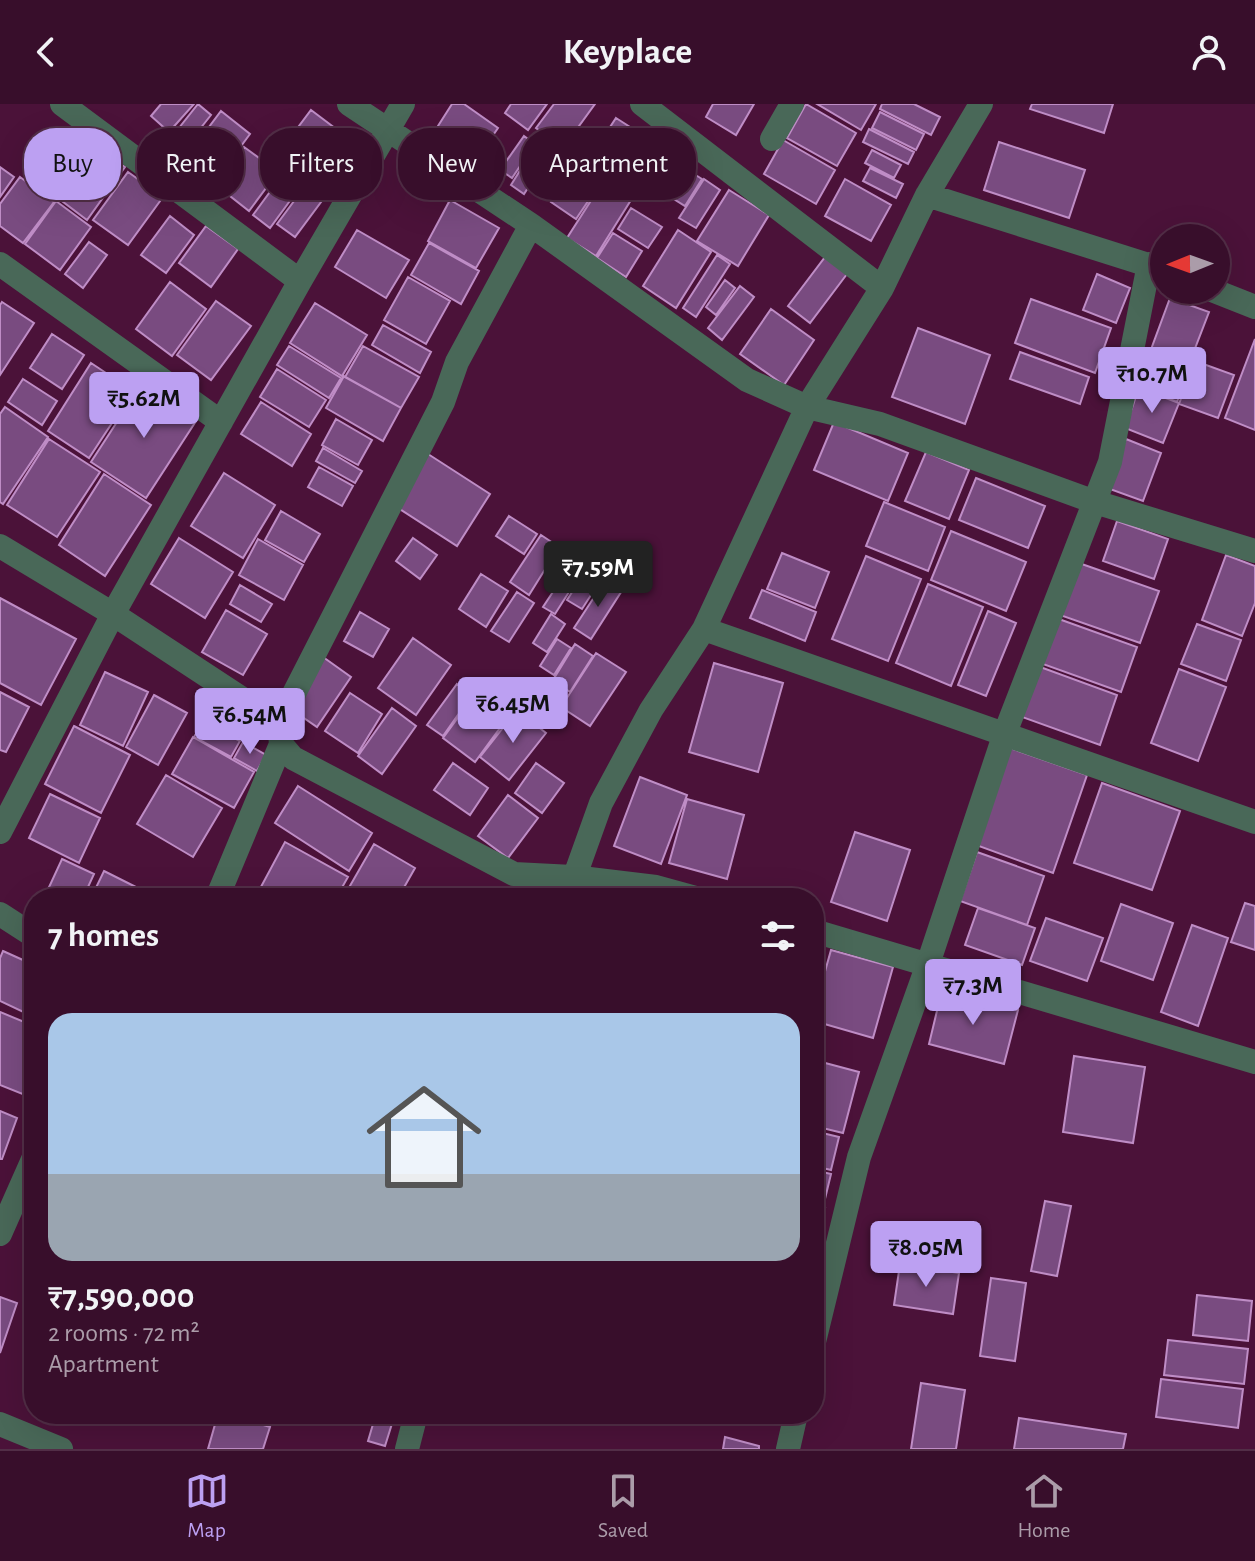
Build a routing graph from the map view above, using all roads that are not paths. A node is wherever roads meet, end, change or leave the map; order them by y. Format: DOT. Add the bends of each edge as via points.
graph roads {
  1 [pos="62,104"];
  2 [pos="349,104"];
  3 [pos="403,104"];
  4 [pos="642,104"];
  5 [pos="792,104"];
  6 [pos="981,104"];
  7 [pos="389,131"];
  8 [pos="772,139"];
  9 [pos="927,195"];
  10 [pos="531,225"];
  11 [pos="0,264"];
  12 [pos="1150,265"];
  13 [pos="300,281"];
  14 [pos="882,288"];
  15 [pos="1150,292"];
  16 [pos="1230,297"];
  17 [pos="1255,307"];
  18 [pos="807,407"];
  19 [pos="221,422"];
  20 [pos="1095,502"];
  21 [pos="0,546"];
  22 [pos="1255,551"];
  23 [pos="113,614"];
  24 [pos="704,629"];
  25 [pos="1005,733"];
  26 [pos="280,734"];
  27 [pos="1255,822"];
  28 [pos="0,832"];
  29 [pos="221,888"];
  30 [pos="570,888"];
  31 [pos="660,888"];
  32 [pos="0,914"];
  33 [pos="24,930"];
  34 [pos="824,934"];
  35 [pos="928,964"];
  36 [pos="1255,1062"];
  37 [pos="24,1167"];
  38 [pos="10,1182"];
  39 [pos="0,1234"];
  40 [pos="824,1301"];
  41 [pos="0,1424"];
  42 [pos="414,1424"];
  43 [pos="794,1424"];
  44 [pos="61,1449"];
  45 [pos="408,1449"];
  46 [pos="788,1449"];
  1 -- 13 [label="street"];
  2 -- 7 [label="street"];
  3 -- 7 [label="street"];
  4 -- 14 [label="street"];
  5 -- 8 [label="street"];
  6 -- 9 [label="street"];
  7 -- 10 [label="street"];
  7 -- 13 [label="street"];
  9 -- 12 [label="street"];
  9 -- 14 [label="street"];
  10 -- 18 [label="street" via="747,380"];
  10 -- 26 [label="street" via="457,362 443,402"];
  11 -- 19 [label="street"];
  13 -- 19 [label="street"];
  14 -- 18 [label="street"];
  15 -- 20 [label="street" via="1110,462"];
  16 -- 17 [label="street"];
  18 -- 20 [label="street" via="880,424"];
  18 -- 24 [label="street"];
  19 -- 23 [label="street"];
  20 -- 22 [label="street"];
  20 -- 25 [label="street"];
  21 -- 23 [label="street"];
  23 -- 26 [label="street"];
  23 -- 28 [label="street"];
  24 -- 25 [label="street"];
  24 -- 30 [label="street" via="651,710 601,803"];
  25 -- 27 [label="street"];
  25 -- 35 [label="street"];
  26 -- 29 [label="street"];
  26 -- 30 [label="street" via="293,758 514,874"];
  30 -- 31 [label="street"];
  32 -- 33 [label="street"];
  34 -- 35 [label="street"];
  35 -- 36 [label="street"];
  35 -- 40 [label="street" via="859,1157"];
  37 -- 38 [label="street"];
  38 -- 39 [label="street"];
  41 -- 44 [label="street"];
  42 -- 45 [label="street"];
  43 -- 46 [label="street"];
}
